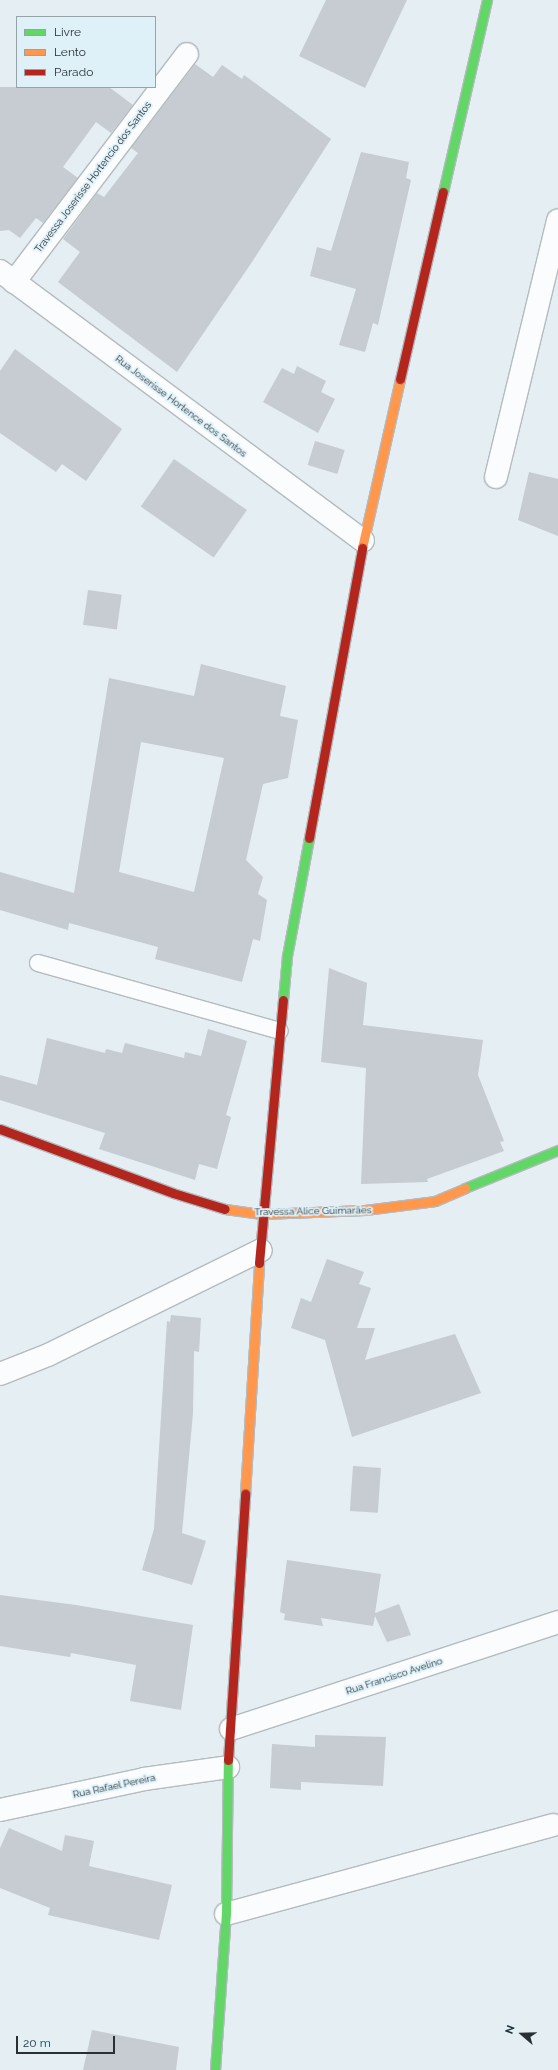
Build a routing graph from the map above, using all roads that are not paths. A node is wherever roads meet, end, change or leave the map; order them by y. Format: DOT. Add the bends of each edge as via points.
graph roads {
  1 [pos="487,0"];
  2 [pos="187,54"];
  3 [pos="558,220"];
  4 [pos="7,277"];
  5 [pos="496,478"];
  6 [pos="363,541"];
  7 [pos="38,963"];
  8 [pos="280,1031"];
  9 [pos="0,1129"];
  10 [pos="558,1150"];
  11 [pos="262,1214"];
  12 [pos="261,1250"];
  13 [pos="0,1374"];
  14 [pos="558,1622"];
  15 [pos="231,1729"];
  16 [pos="228,1767"];
  17 [pos="0,1810"];
  18 [pos="553,1825"];
  19 [pos="226,1914"];
  20 [pos="215,2070"];
  1 -- 6 [label="main road"];
  2 -- 4 [label="street, Travessa Joserisse Hortencio dos Santos"];
  3 -- 5 [label="street"];
  4 -- 6 [label="street, Rua Joserísse Hortence dos Santos"];
  6 -- 8 [label="main road" via="287,956"];
  7 -- 8 [label="lane"];
  8 -- 11 [label="main road"];
  9 -- 11 [label="main road, Travessa Alice Guimarães" via="180,1196 218,1208"];
  10 -- 11 [label="main road, Travessa Alice Guimarães" via="435,1201 365,1210"];
  11 -- 12 [label="main road"];
  12 -- 13 [label="street" via="48,1355"];
  12 -- 15 [label="main road"];
  14 -- 15 [label="street, Rua Francisco Avelino"];
  15 -- 16 [label="main road"];
  16 -- 17 [label="street, Rua Rafael Pereira" via="144,1779"];
  16 -- 19 [label="main road"];
  18 -- 19 [label="street"];
  19 -- 20 [label="main road"];
}
